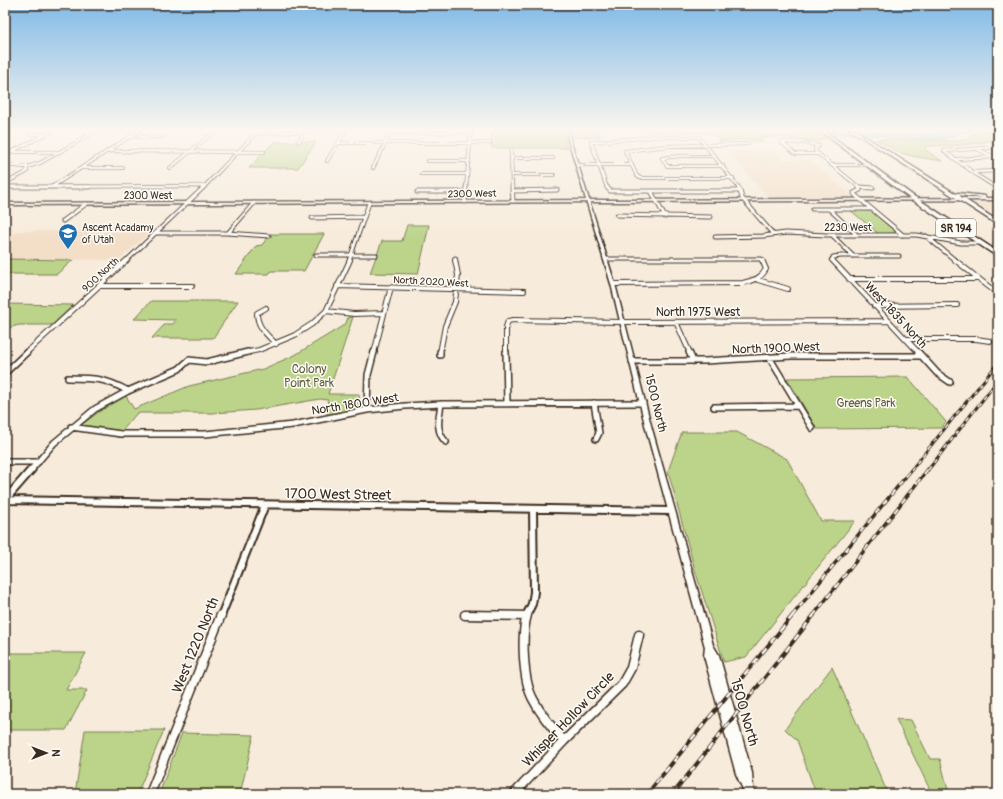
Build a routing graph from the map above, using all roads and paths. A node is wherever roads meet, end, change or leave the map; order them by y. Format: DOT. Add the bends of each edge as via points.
graph roads {
  1 [pos="19,166"];
  2 [pos="85,166"];
  3 [pos="224,166"];
  4 [pos="468,166"];
  5 [pos="512,166"];
  6 [pos="577,166"];
  7 [pos="599,166"];
  8 [pos="633,166"];
  9 [pos="724,166"];
  10 [pos="834,166"];
  11 [pos="871,166"];
  12 [pos="910,166"];
  13 [pos="965,166"];
  14 [pos="27,167"];
  15 [pos="82,168"];
  16 [pos="123,168"];
  17 [pos="997,171"];
  18 [pos="972,172"];
  19 [pos="421,174"];
  20 [pos="467,174"];
  21 [pos="513,175"];
  22 [pos="554,175"];
  23 [pos="733,178"];
  24 [pos="935,182"];
  25 [pos="5,183"];
  26 [pos="204,186"];
  27 [pos="5,187"];
  28 [pos="52,187"];
  29 [pos="860,187"];
  30 [pos="873,188"];
  31 [pos="998,188"];
  32 [pos="557,190"];
  33 [pos="512,191"];
  34 [pos="651,191"];
  35 [pos="740,191"];
  36 [pos="417,192"];
  37 [pos="466,192"];
  38 [pos="983,197"];
  39 [pos="998,198"];
  40 [pos="860,199"];
  41 [pos="915,199"];
  42 [pos="961,199"];
  43 [pos="743,200"];
  44 [pos="513,201"];
  45 [pos="588,201"];
  46 [pos="657,201"];
  47 [pos="465,202"];
  48 [pos="254,203"];
  49 [pos="369,203"];
  50 [pos="5,204"];
  51 [pos="86,204"];
  52 [pos="187,204"];
  53 [pos="812,209"];
  54 [pos="829,209"];
  55 [pos="871,209"];
  56 [pos="617,215"];
  57 [pos="364,217"];
  58 [pos="711,217"];
  59 [pos="312,218"];
  60 [pos="665,218"];
  61 [pos="63,221"];
  62 [pos="998,222"];
  63 [pos="155,233"];
  64 [pos="228,233"];
  65 [pos="773,234"];
  66 [pos="832,235"];
  67 [pos="857,235"];
  68 [pos="903,235"];
  69 [pos="269,236"];
  70 [pos="716,236"];
  71 [pos="926,236"];
  72 [pos="980,243"];
  73 [pos="316,255"];
  74 [pos="352,255"];
  75 [pos="376,255"];
  76 [pos="998,255"];
  77 [pos="853,256"];
  78 [pos="899,256"];
  79 [pos="456,258"];
  80 [pos="606,259"];
  81 [pos="979,279"];
  82 [pos="758,280"];
  83 [pos="849,280"];
  84 [pos="613,284"];
  85 [pos="98,286"];
  86 [pos="192,286"];
  87 [pos="337,286"];
  88 [pos="391,287"];
  89 [pos="456,290"];
  90 [pos="788,290"];
  91 [pos="524,291"];
  92 [pos="998,294"];
  93 [pos="874,306"];
  94 [pos="957,306"];
  95 [pos="266,308"];
  96 [pos="326,311"];
  97 [pos="383,314"];
  98 [pos="622,322"];
  99 [pos="676,322"];
  100 [pos="889,322"];
  101 [pos="905,339"];
  102 [pos="990,341"];
  103 [pos="276,344"];
  104 [pos="440,355"];
  105 [pos="920,356"];
  106 [pos="769,357"];
  107 [pos="632,361"];
  108 [pos="693,361"];
  109 [pos="5,373"];
  110 [pos="68,378"];
  111 [pos="950,382"];
  112 [pos="128,391"];
  113 [pos="507,403"];
  114 [pos="594,403"];
  115 [pos="643,403"];
  116 [pos="441,404"];
  117 [pos="798,406"];
  118 [pos="714,407"];
  119 [pos="366,410"];
  120 [pos="71,427"];
  121 [pos="812,428"];
  122 [pos="596,438"];
  123 [pos="446,442"];
  124 [pos="5,462"];
  125 [pos="38,462"];
  126 [pos="5,500"];
  127 [pos="265,505"];
  128 [pos="533,509"];
  129 [pos="671,511"];
  130 [pos="465,615"];
  131 [pos="526,616"];
  132 [pos="639,635"];
  133 [pos="564,741"];
  134 [pos="749,790"];
  135 [pos="150,794"];
  136 [pos="514,794"];
  1 -- 14 [label="street"];
  2 -- 15 [label="street"];
  3 -- 26 [label="street, 900 North"];
  4 -- 20 [label="street"];
  5 -- 21 [label="street"];
  6 -- 45 [label="street, 1500 North"];
  7 -- 34 [label="street" via="610,191"];
  8 -- 23 [label="street" via="640,178"];
  9 -- 23 [label="street"];
  10 -- 29 [label="street"];
  11 -- 41 [label="highway, SR 194"];
  12 -- 24 [label="highway, SR 194"];
  13 -- 18 [label="street"];
  14 -- 25 [label="street" via="25,173"];
  15 -- 16 [label="street"];
  15 -- 28 [label="street"];
  17 -- 18 [label="street"];
  18 -- 31 [label="street"];
  19 -- 20 [label="street"];
  20 -- 37 [label="street"];
  21 -- 22 [label="street"];
  21 -- 33 [label="street"];
  23 -- 35 [label="street"];
  24 -- 38 [label="highway" via="959,195"];
  24 -- 42 [label="highway, SR 194"];
  26 -- 28 [label="street"];
  26 -- 52 [label="street, 900 North"];
  27 -- 28 [label="street"];
  29 -- 30 [label="street"];
  29 -- 40 [label="street" via="861,189 854,194"];
  32 -- 33 [label="street"];
  33 -- 44 [label="street"];
  34 -- 35 [label="street"];
  34 -- 46 [label="street"];
  35 -- 43 [label="street"];
  36 -- 37 [label="street"];
  37 -- 47 [label="street"];
  38 -- 39 [label="main road"];
  38 -- 42 [label="main road"];
  39 -- 42 [label="main road"];
  40 -- 41 [label="main road, 2300 West"];
  40 -- 43 [label="main road, 2300 West"];
  40 -- 55 [label="street"];
  41 -- 42 [label="main road, 2300 West"];
  41 -- 72 [label="highway, SR 194"];
  42 -- 62 [label="highway, SR 194"];
  43 -- 46 [label="main road, 2300 West"];
  43 -- 65 [label="street"];
  44 -- 45 [label="main road, 2300 West"];
  44 -- 47 [label="main road, 2300 West"];
  45 -- 46 [label="main road, 2300 West"];
  45 -- 80 [label="street, 1500 North"];
  46 -- 60 [label="street"];
  47 -- 49 [label="main road, 2300 West"];
  48 -- 49 [label="main road, 2300 West"];
  48 -- 52 [label="main road, 2300 West"];
  48 -- 64 [label="street"];
  49 -- 57 [label="street"];
  50 -- 51 [label="main road, 2300 West"];
  51 -- 52 [label="main road, 2300 West"];
  51 -- 61 [label="street"];
  52 -- 63 [label="street, 900 North"];
  53 -- 54 [label="street"];
  54 -- 55 [label="street"];
  54 -- 67 [label="street"];
  55 -- 68 [label="street"];
  56 -- 60 [label="street"];
  57 -- 59 [label="street"];
  57 -- 74 [label="street"];
  58 -- 60 [label="street"];
  63 -- 64 [label="street"];
  63 -- 85 [label="street, 900 North"];
  64 -- 69 [label="street"];
  65 -- 66 [label="street, 2230 West"];
  65 -- 70 [label="street, 2230 West"];
  66 -- 67 [label="street, 2230 West"];
  66 -- 77 [label="street"];
  67 -- 68 [label="street, 2230 West"];
  68 -- 71 [label="street, 2230 West"];
  71 -- 72 [label="street, 2230 West" via="961,243"];
  71 -- 81 [label="street"];
  72 -- 76 [label="highway, SR 194"];
  73 -- 74 [label="street"];
  74 -- 75 [label="street"];
  74 -- 87 [label="street"];
  77 -- 78 [label="street"];
  77 -- 83 [label="street, West 1835 North" via="833,258 832,261"];
  79 -- 89 [label="street"];
  80 -- 82 [label="street" via="761,259 766,269"];
  80 -- 84 [label="street, 1500 North"];
  81 -- 83 [label="street"];
  81 -- 92 [label="street"];
  82 -- 84 [label="street" via="732,284"];
  82 -- 90 [label="street"];
  83 -- 93 [label="street, West 1835 North"];
  84 -- 98 [label="street, 1500 North"];
  85 -- 86 [label="street"];
  85 -- 109 [label="street, 900 North"];
  87 -- 88 [label="street, North 2020 West"];
  87 -- 96 [label="street"];
  88 -- 89 [label="street, North 2020 West"];
  88 -- 97 [label="street"];
  89 -- 91 [label="street, North 2020 West"];
  89 -- 104 [label="street" via="455,302 445,326"];
  93 -- 94 [label="street"];
  93 -- 100 [label="street, West 1835 North"];
  95 -- 103 [label="street" via="257,313 257,321 261,330"];
  96 -- 97 [label="street"];
  96 -- 103 [label="street" via="312,324"];
  97 -- 119 [label="street" via="368,375"];
  98 -- 99 [label="street, North 1975 West"];
  98 -- 107 [label="street, 1500 North"];
  98 -- 113 [label="street, North 1975 West" via="508,321"];
  99 -- 100 [label="street, North 1975 West"];
  99 -- 108 [label="street"];
  100 -- 101 [label="street, West 1835 North"];
  101 -- 102 [label="street"];
  101 -- 105 [label="street, West 1835 North"];
  103 -- 112 [label="street" via="207,362 189,360 179,369"];
  105 -- 106 [label="street, North 1900 West"];
  105 -- 111 [label="street, West 1835 North"];
  106 -- 108 [label="street, North 1900 West"];
  106 -- 117 [label="street"];
  107 -- 108 [label="street, North 1900 West"];
  107 -- 115 [label="street, 1500 North"];
  110 -- 112 [label="street" via="94,378 112,382"];
  112 -- 120 [label="street" via="95,409"];
  113 -- 114 [label="street, North 1800 West"];
  113 -- 116 [label="street, North 1800 West"];
  114 -- 115 [label="street, North 1800 West"];
  114 -- 122 [label="street" via="599,433"];
  115 -- 129 [label="street, 1500 North"];
  116 -- 119 [label="street, North 1800 West"];
  116 -- 123 [label="street" via="439,437"];
  117 -- 118 [label="street"];
  117 -- 121 [label="street"];
  119 -- 120 [label="street, North 1800 West" via="293,425 204,434 120,434"];
  120 -- 125 [label="street"];
  124 -- 125 [label="street"];
  125 -- 126 [label="street"];
  126 -- 127 [label="street, 1700 West Street"];
  127 -- 128 [label="street, 1700 West Street"];
  127 -- 135 [label="street, West 1220 North"];
  128 -- 129 [label="street, 1700 West Street"];
  128 -- 131 [label="street" via="534,592"];
  129 -- 134 [label="street, 1500 North" via="710,647 709,656 742,774"];
  130 -- 131 [label="street"];
  131 -- 133 [label="street" via="525,671 532,698 547,722"];
  132 -- 133 [label="street, Whisper Hollow Circle" via="631,668 622,684"];
  133 -- 136 [label="street, Whisper Hollow Circle"];
}
